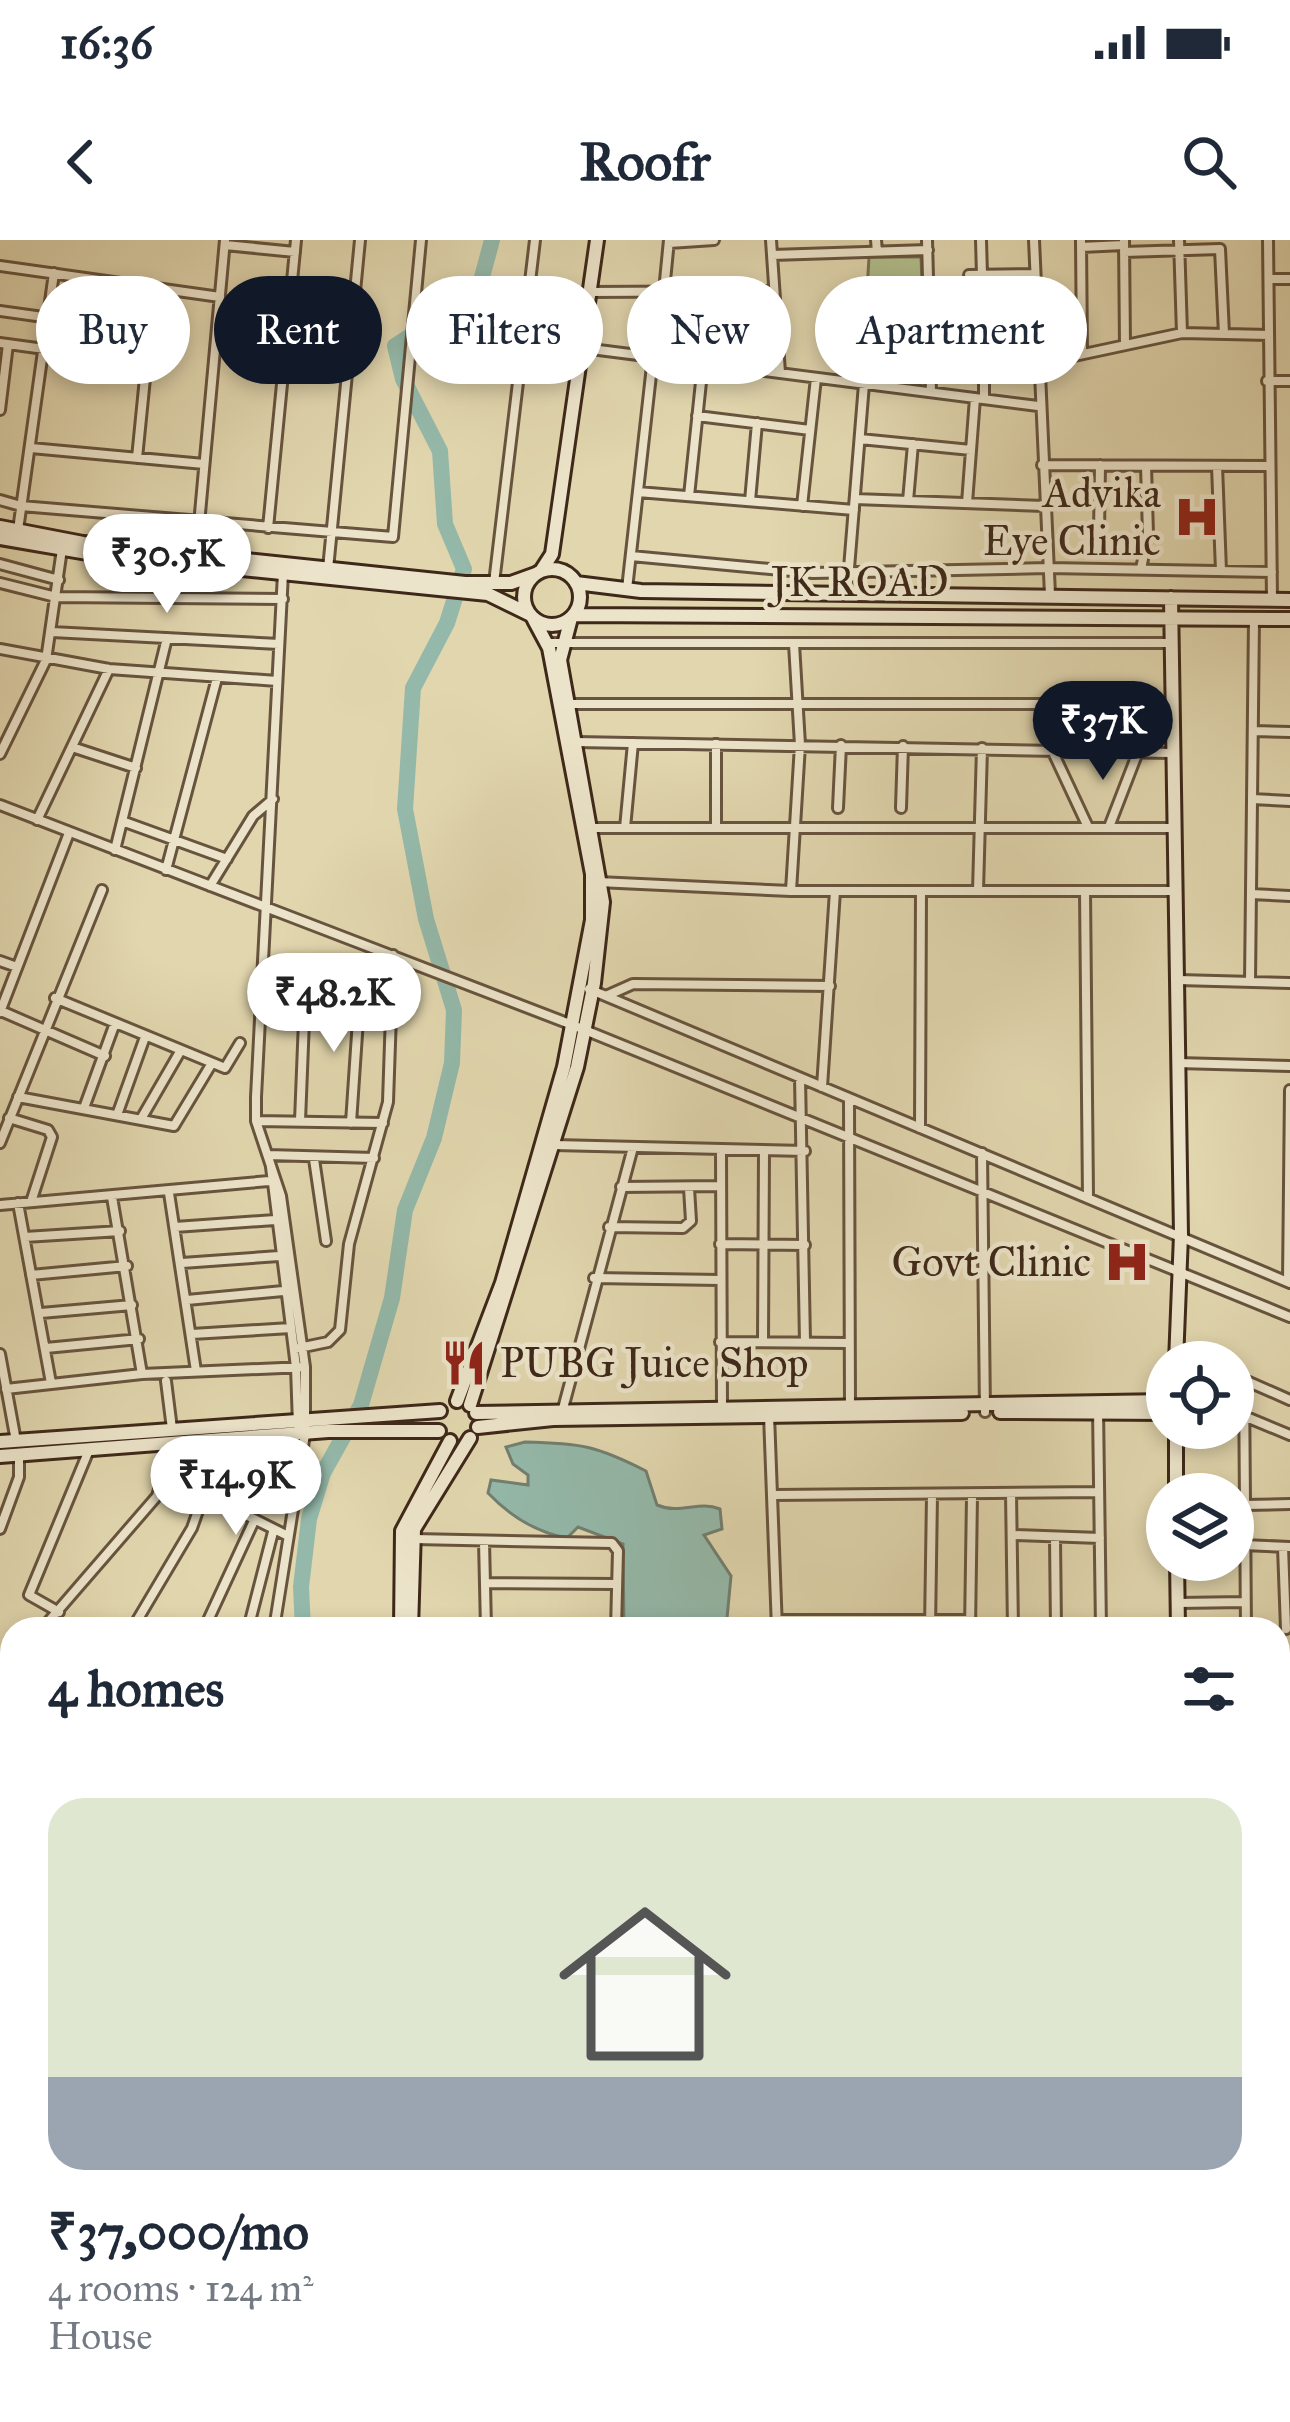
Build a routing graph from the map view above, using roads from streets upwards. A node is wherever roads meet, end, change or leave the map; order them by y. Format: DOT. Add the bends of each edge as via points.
graph roads {
  1 [pos="296,240"];
  2 [pos="360,240"];
  3 [pos="421,240"];
  4 [pos="535,240"];
  5 [pos="597,240"];
  6 [pos="714,240"];
  7 [pos="771,240"];
  8 [pos="824,240"];
  9 [pos="876,240"];
  10 [pos="981,240"];
  11 [pos="1034,240"];
  12 [pos="1268,240"];
  13 [pos="669,241"];
  14 [pos="225,243"];
  15 [pos="1081,243"];
  16 [pos="927,245"];
  17 [pos="1179,245"];
  18 [pos="1124,246"];
  19 [pos="877,252"];
  20 [pos="295,253"];
  21 [pos="825,254"];
  22 [pos="772,255"];
  23 [pos="0,266"];
  24 [pos="54,273"];
  25 [pos="1035,274"];
  26 [pos="969,275"];
  27 [pos="982,275"];
  28 [pos="54,276"];
  29 [pos="74,276"];
  30 [pos="222,276"];
  31 [pos="293,276"];
  32 [pos="356,276"];
  33 [pos="531,276"];
  34 [pos="592,276"];
  35 [pos="666,276"];
  36 [pos="773,276"];
  37 [pos="928,276"];
  38 [pos="1081,276"];
  39 [pos="1269,279"];
  40 [pos="1290,279"];
  41 [pos="0,311"];
  42 [pos="36,316"];
  43 [pos="1182,332"];
  44 [pos="1223,334"];
  45 [pos="1269,335"];
  46 [pos="4,344"];
  47 [pos="1125,345"];
  48 [pos="36,348"];
  49 [pos="1087,353"];
  50 [pos="214,360"];
  51 [pos="1267,381"];
  52 [pos="1290,381"];
  53 [pos="40,384"];
  54 [pos="145,384"];
  55 [pos="282,384"];
  56 [pos="346,384"];
  57 [pos="518,384"];
  58 [pos="578,384"];
  59 [pos="649,384"];
  60 [pos="701,384"];
  61 [pos="815,384"];
  62 [pos="865,384"];
  63 [pos="931,384"];
  64 [pos="981,384"];
  65 [pos="1037,384"];
  66 [pos="931,392"];
  67 [pos="980,399"];
  68 [pos="1038,406"];
  69 [pos="0,410"];
  70 [pos="697,416"];
  71 [pos="757,423"];
  72 [pos="810,430"];
  73 [pos="860,439"];
  74 [pos="913,444"];
  75 [pos="32,448"];
  76 [pos="971,450"];
  77 [pos="136,458"];
  78 [pos="204,464"];
  79 [pos="1042,465"];
  80 [pos="1100,465"];
  81 [pos="1146,466"];
  82 [pos="1217,466"];
  83 [pos="1269,466"];
  84 [pos="563,492"];
  85 [pos="638,492"];
  86 [pos="689,496"];
  87 [pos="0,500"];
  88 [pos="749,501"];
  89 [pos="908,501"];
  90 [pos="967,503"];
  91 [pos="854,504"];
  92 [pos="21,506"];
  93 [pos="802,506"];
  94 [pos="1045,506"];
  95 [pos="199,522"];
  96 [pos="0,527"];
  97 [pos="268,528"];
  98 [pos="17,532"];
  99 [pos="1099,533"];
  100 [pos="332,534"];
  101 [pos="0,538"];
  102 [pos="62,549"];
  103 [pos="631,556"];
  104 [pos="196,559"];
  105 [pos="0,563"];
  106 [pos="17,568"];
  107 [pos="328,568"];
  108 [pos="1048,568"];
  109 [pos="1141,569"];
  110 [pos="1220,571"];
  111 [pos="849,572"];
  112 [pos="1272,572"];
  113 [pos="283,573"];
  114 [pos="538,573"];
  115 [pos="365,578"];
  116 [pos="59,580"];
  117 [pos="574,580"];
  118 [pos="0,583"];
  119 [pos="494,584"];
  120 [pos="13,586"];
  121 [pos="466,587"];
  122 [pos="627,590"];
  123 [pos="847,593"];
  124 [pos="1050,596"];
  125 [pos="56,597"];
  126 [pos="1171,598"];
  127 [pos="283,599"];
  128 [pos="1272,600"];
  129 [pos="1290,600"];
  130 [pos="532,617"];
  131 [pos="572,617"];
  132 [pos="1171,618"];
  133 [pos="1254,619"];
  134 [pos="1290,619"];
  135 [pos="52,632"];
  136 [pos="167,638"];
  137 [pos="555,643"];
  138 [pos="1171,643"];
  139 [pos="279,644"];
  140 [pos="794,644"];
  141 [pos="0,649"];
  142 [pos="46,660"];
  143 [pos="110,669"];
  144 [pos="159,674"];
  145 [pos="217,677"];
  146 [pos="278,681"];
  147 [pos="568,704"];
  148 [pos="800,704"];
  149 [pos="1171,704"];
  150 [pos="1253,730"];
  151 [pos="1290,732"];
  152 [pos="574,742"];
  153 [pos="633,742"];
  154 [pos="716,744"];
  155 [pos="800,745"];
  156 [pos="841,746"];
  157 [pos="903,746"];
  158 [pos="72,747"];
  159 [pos="982,748"];
  160 [pos="1052,750"];
  161 [pos="1138,752"];
  162 [pos="1171,753"];
  163 [pos="0,754"];
  164 [pos="136,768"];
  165 [pos="274,799"];
  166 [pos="1252,800"];
  167 [pos="1290,801"];
  168 [pos="0,806"];
  169 [pos="838,808"];
  170 [pos="902,808"];
  171 [pos="37,820"];
  172 [pos="122,821"];
  173 [pos="980,826"];
  174 [pos="716,827"];
  175 [pos="794,827"];
  176 [pos="1088,827"];
  177 [pos="1109,827"];
  178 [pos="590,828"];
  179 [pos="625,828"];
  180 [pos="1171,828"];
  181 [pos="70,833"];
  182 [pos="175,840"];
  183 [pos="115,850"];
  184 [pos="227,859"];
  185 [pos="166,870"];
  186 [pos="597,882"];
  187 [pos="210,886"];
  188 [pos="102,890"];
  189 [pos="791,890"];
  190 [pos="835,891"];
  191 [pos="921,891"];
  192 [pos="977,891"];
  193 [pos="1085,891"];
  194 [pos="1173,891"];
  195 [pos="1251,894"];
  196 [pos="1290,896"];
  197 [pos="266,908"];
  198 [pos="393,955"];
  199 [pos="0,961"];
  200 [pos="17,967"];
  201 [pos="306,970"];
  202 [pos="1174,980"];
  203 [pos="1250,982"];
  204 [pos="1290,982"];
  205 [pos="830,986"];
  206 [pos="360,990"];
  207 [pos="594,991"];
  208 [pos="55,998"];
  209 [pos="0,1012"];
  210 [pos="115,1023"];
  211 [pos="45,1028"];
  212 [pos="580,1029"];
  213 [pos="145,1036"];
  214 [pos="240,1043"];
  215 [pos="181,1050"];
  216 [pos="105,1056"];
  217 [pos="212,1063"];
  218 [pos="1175,1063"];
  219 [pos="1290,1066"];
  220 [pos="800,1078"];
  221 [pos="822,1088"];
  222 [pos="1290,1090"];
  223 [pos="18,1097"];
  224 [pos="849,1101"];
  225 [pos="84,1108"];
  226 [pos="117,1115"];
  227 [pos="802,1117"];
  228 [pos="140,1119"];
  229 [pos="256,1120"];
  230 [pos="300,1121"];
  231 [pos="5,1123"];
  232 [pos="351,1123"];
  233 [pos="383,1123"];
  234 [pos="920,1128"];
  235 [pos="848,1138"];
  236 [pos="0,1143"];
  237 [pos="554,1145"];
  238 [pos="632,1150"];
  239 [pos="721,1151"];
  240 [pos="764,1151"];
  241 [pos="806,1151"];
  242 [pos="982,1153"];
  243 [pos="374,1158"];
  244 [pos="1290,1158"];
  245 [pos="314,1159"];
  246 [pos="270,1160"];
  247 [pos="269,1181"];
  248 [pos="721,1186"];
  249 [pos="620,1187"];
  250 [pos="689,1188"];
  251 [pos="169,1192"];
  252 [pos="986,1192"];
  253 [pos="112,1197"];
  254 [pos="1088,1197"];
  255 [pos="31,1202"];
  256 [pos="18,1203"];
  257 [pos="0,1205"];
  258 [pos="275,1220"];
  259 [pos="609,1227"];
  260 [pos="1289,1227"];
  261 [pos="175,1228"];
  262 [pos="120,1231"];
  263 [pos="1181,1235"];
  264 [pos="26,1237"];
  265 [pos="326,1241"];
  266 [pos="720,1244"];
  267 [pos="763,1244"];
  268 [pos="805,1245"];
  269 [pos="279,1256"];
  270 [pos="182,1263"];
  271 [pos="127,1266"];
  272 [pos="1181,1272"];
  273 [pos="31,1275"];
  274 [pos="594,1278"];
  275 [pos="720,1280"];
  276 [pos="1289,1282"];
  277 [pos="283,1291"];
  278 [pos="187,1300"];
  279 [pos="132,1305"];
  280 [pos="41,1312"];
  281 [pos="1290,1317"];
  282 [pos="291,1328"];
  283 [pos="192,1334"];
  284 [pos="139,1339"];
  285 [pos="1177,1341"];
  286 [pos="720,1342"];
  287 [pos="763,1342"];
  288 [pos="805,1342"];
  289 [pos="847,1342"];
  290 [pos="46,1348"];
  291 [pos="298,1348"];
  292 [pos="0,1354"];
  293 [pos="301,1367"];
  294 [pos="196,1371"];
  295 [pos="142,1374"];
  296 [pos="166,1381"];
  297 [pos="51,1383"];
  298 [pos="1254,1384"];
  299 [pos="6,1389"];
  300 [pos="1290,1400"];
  301 [pos="1146,1403"];
  302 [pos="850,1406"];
  303 [pos="722,1407"];
  304 [pos="985,1408"];
  305 [pos="1098,1408"];
  306 [pos="440,1411"];
  307 [pos="1146,1411"];
  308 [pos="769,1412"];
  309 [pos="561,1413"];
  310 [pos="470,1417"];
  311 [pos="1254,1420"];
  312 [pos="327,1425"];
  313 [pos="302,1431"];
  314 [pos="1290,1435"];
  315 [pos="445,1436"];
  316 [pos="170,1437"];
  317 [pos="223,1439"];
  318 [pos="0,1442"];
  319 [pos="17,1447"];
  320 [pos="90,1449"];
  321 [pos="0,1456"];
  322 [pos="1011,1492"];
  323 [pos="1099,1492"];
  324 [pos="774,1495"];
  325 [pos="206,1496"];
  326 [pos="932,1496"];
  327 [pos="972,1496"];
  328 [pos="1254,1504"];
  329 [pos="1290,1504"];
  330 [pos="253,1523"];
  331 [pos="0,1529"];
  332 [pos="273,1532"];
  333 [pos="286,1535"];
  334 [pos="1013,1535"];
  335 [pos="1054,1538"];
  336 [pos="1100,1538"];
  337 [pos="411,1539"];
  338 [pos="484,1540"];
  339 [pos="1254,1545"];
  340 [pos="1286,1547"];
  341 [pos="1177,1581"];
  342 [pos="1245,1581"];
  343 [pos="485,1582"];
  344 [pos="616,1584"];
  345 [pos="1287,1590"];
  346 [pos="1245,1601"];
  347 [pos="1178,1603"];
  348 [pos="59,1612"];
  349 [pos="54,1617"];
  350 [pos="140,1617"];
  351 [pos="210,1617"];
  352 [pos="251,1617"];
  353 [pos="276,1617"];
  354 [pos="400,1617"];
  355 [pos="411,1617"];
  356 [pos="486,1617"];
  357 [pos="616,1617"];
  358 [pos="777,1617"];
  359 [pos="930,1617"];
  360 [pos="970,1617"];
  361 [pos="1012,1617"];
  362 [pos="1056,1617"];
  363 [pos="1101,1617"];
  364 [pos="1178,1617"];
  365 [pos="1246,1617"];
  1 -- 20 [label="street"];
  2 -- 32 [label="street"];
  3 -- 100 [label="street" via="395,532 388,539"];
  4 -- 33 [label="street"];
  5 -- 34 [label="street"];
  6 -- 13 [label="street"];
  7 -- 22 [label="street"];
  8 -- 21 [label="street"];
  9 -- 19 [label="street"];
  10 -- 27 [label="street"];
  11 -- 25 [label="street"];
  12 -- 39 [label="street"];
  13 -- 35 [label="street"];
  14 -- 20 [label="street"];
  14 -- 30 [label="street"];
  15 -- 18 [label="street"];
  15 -- 38 [label="street"];
  16 -- 19 [label="street"];
  16 -- 37 [label="street"];
  17 -- 18 [label="street"];
  17 -- 43 [label="street"];
  17 -- 44 [label="street" via="1220,249"];
  18 -- 47 [label="street"];
  19 -- 21 [label="street"];
  20 -- 31 [label="street"];
  21 -- 22 [label="street"];
  22 -- 36 [label="street"];
  23 -- 24 [label="street"];
  24 -- 28 [label="street"];
  24 -- 29 [label="street"];
  25 -- 27 [label="street"];
  26 -- 27 [label="street"];
  39 -- 40 [label="street"];
  39 -- 45 [label="street"];
  41 -- 42 [label="street"];
  43 -- 44 [label="street"];
  43 -- 47 [label="street"];
  44 -- 45 [label="street"];
  45 -- 51 [label="street"];
  46 -- 48 [label="street"];
  46 -- 69 [label="street"];
  47 -- 49 [label="street"];
  50 -- 78 [label="street"];
  51 -- 52 [label="street"];
  51 -- 83 [label="street"];
  53 -- 75 [label="street"];
  54 -- 77 [label="street"];
  55 -- 97 [label="street"];
  56 -- 100 [label="street"];
  57 -- 119 [label="street"];
  58 -- 84 [label="street"];
  59 -- 85 [label="street"];
  60 -- 70 [label="street"];
  61 -- 72 [label="street"];
  62 -- 66 [label="street"];
  62 -- 73 [label="street"];
  63 -- 66 [label="street"];
  64 -- 67 [label="street"];
  65 -- 68 [label="street"];
  66 -- 67 [label="street"];
  67 -- 68 [label="street"];
  67 -- 76 [label="street"];
  68 -- 79 [label="street"];
  70 -- 71 [label="street"];
  70 -- 86 [label="street"];
  71 -- 72 [label="street"];
  71 -- 88 [label="street"];
  72 -- 93 [label="street"];
  73 -- 74 [label="street"];
  73 -- 91 [label="street"];
  74 -- 76 [label="street"];
  74 -- 89 [label="street"];
  75 -- 77 [label="street"];
  75 -- 92 [label="street"];
  76 -- 90 [label="street"];
  77 -- 78 [label="street"];
  78 -- 95 [label="street"];
  79 -- 80 [label="street"];
  79 -- 94 [label="street"];
  80 -- 81 [label="street"];
  80 -- 99 [label="street"];
  81 -- 82 [label="street"];
  81 -- 109 [label="street"];
  82 -- 83 [label="street"];
  82 -- 110 [label="street"];
  83 -- 112 [label="street"];
  84 -- 114 [label="street" via="552,554"];
  84 -- 117 [label="street" via="562,562"];
  85 -- 86 [label="street"];
  85 -- 103 [label="street"];
  86 -- 88 [label="street"];
  87 -- 92 [label="street"];
  88 -- 93 [label="street"];
  89 -- 90 [label="street"];
  89 -- 91 [label="street"];
  90 -- 94 [label="street"];
  91 -- 93 [label="street"];
  91 -- 111 [label="street"];
  92 -- 95 [label="street"];
  92 -- 98 [label="street"];
  94 -- 108 [label="street"];
  95 -- 97 [label="street"];
  95 -- 104 [label="street"];
  96 -- 98 [label="street"];
  97 -- 100 [label="street"];
  98 -- 104 [label="street"];
  100 -- 107 [label="street"];
  101 -- 102 [label="street"];
  102 -- 104 [label="street"];
  102 -- 116 [label="street"];
  103 -- 111 [label="street"];
  103 -- 122 [label="street"];
  104 -- 107 [label="street"];
  104 -- 113 [label="street"];
  105 -- 106 [label="street"];
  106 -- 116 [label="street"];
  106 -- 120 [label="street"];
  107 -- 115 [label="street"];
  108 -- 109 [label="street"];
  108 -- 111 [label="street"];
  108 -- 124 [label="street"];
  109 -- 110 [label="street"];
  110 -- 112 [label="street"];
  111 -- 123 [label="street"];
  112 -- 128 [label="street"];
  113 -- 115 [label="street"];
  113 -- 127 [label="street"];
  114 -- 117 [label="street" via="557,570"];
  114 -- 119 [label="street"];
  114 -- 130 [label="street" via="525,588"];
  115 -- 121 [label="street"];
  116 -- 125 [label="street"];
  117 -- 122 [label="street, JK ROAD"];
  117 -- 131 [label="street" via="580,596"];
  118 -- 120 [label="street"];
  119 -- 121 [label="street"];
  120 -- 125 [label="street"];
  121 -- 130 [label="street"];
  122 -- 123 [label="street, JK ROAD"];
  123 -- 124 [label="street, JK ROAD"];
  124 -- 126 [label="street, JK ROAD"];
  125 -- 127 [label="street"];
  125 -- 135 [label="street"];
  126 -- 128 [label="street, JK ROAD"];
  126 -- 132 [label="street"];
  127 -- 139 [label="street"];
  128 -- 129 [label="street, JK ROAD"];
  130 -- 131 [label="street" via="549,626"];
  130 -- 137 [label="street"];
  131 -- 132 [label="street, JK ROAD"];
  131 -- 137 [label="street"];
  132 -- 133 [label="street, JK ROAD"];
  132 -- 138 [label="street"];
  133 -- 134 [label="street, JK ROAD"];
  133 -- 150 [label="street"];
  135 -- 136 [label="street"];
  135 -- 142 [label="street"];
  136 -- 139 [label="street"];
  136 -- 144 [label="street"];
  137 -- 140 [label="street"];
  137 -- 147 [label="street"];
  137 -- 186 [label="street"];
  138 -- 140 [label="street"];
  138 -- 149 [label="street"];
  139 -- 146 [label="street"];
  140 -- 148 [label="street"];
  141 -- 142 [label="street"];
  142 -- 143 [label="street"];
  142 -- 163 [label="street"];
  143 -- 144 [label="street"];
  143 -- 158 [label="street"];
  144 -- 145 [label="street"];
  144 -- 164 [label="street"];
  145 -- 146 [label="street"];
  145 -- 182 [label="street"];
  146 -- 165 [label="street"];
  147 -- 148 [label="street"];
  147 -- 152 [label="street"];
  148 -- 149 [label="street"];
  148 -- 155 [label="street"];
  149 -- 162 [label="street"];
  150 -- 151 [label="street"];
  150 -- 166 [label="street"];
  152 -- 153 [label="street"];
  152 -- 178 [label="street"];
  153 -- 154 [label="street"];
  153 -- 179 [label="street"];
  154 -- 155 [label="street"];
  154 -- 174 [label="street"];
  155 -- 156 [label="street"];
  155 -- 175 [label="street"];
  156 -- 157 [label="street"];
  156 -- 169 [label="street"];
  157 -- 159 [label="street"];
  157 -- 170 [label="street"];
  158 -- 164 [label="street"];
  158 -- 171 [label="street"];
  159 -- 160 [label="street"];
  159 -- 173 [label="street"];
  160 -- 161 [label="street"];
  160 -- 176 [label="street"];
  161 -- 162 [label="street"];
  161 -- 177 [label="street"];
  162 -- 180 [label="street"];
  164 -- 172 [label="street"];
  165 -- 184 [label="street"];
  165 -- 197 [label="street"];
  166 -- 167 [label="street"];
  166 -- 195 [label="street"];
  168 -- 171 [label="street"];
  171 -- 181 [label="street"];
  172 -- 182 [label="street"];
  172 -- 183 [label="street"];
  173 -- 175 [label="street"];
  173 -- 176 [label="street"];
  173 -- 192 [label="street"];
  174 -- 175 [label="street"];
  174 -- 179 [label="street"];
  175 -- 189 [label="street"];
  176 -- 177 [label="street"];
  177 -- 180 [label="street"];
  178 -- 179 [label="street"];
  178 -- 186 [label="street"];
  180 -- 194 [label="street"];
  181 -- 183 [label="street"];
  181 -- 200 [label="street"];
  182 -- 184 [label="street"];
  182 -- 185 [label="street"];
  183 -- 185 [label="street"];
  184 -- 187 [label="street"];
  185 -- 187 [label="street"];
  186 -- 189 [label="street"];
  186 -- 207 [label="street"];
  187 -- 197 [label="street"];
  188 -- 208 [label="street"];
  189 -- 190 [label="street"];
  190 -- 191 [label="street"];
  190 -- 205 [label="street"];
  191 -- 192 [label="street"];
  191 -- 234 [label="street"];
  192 -- 193 [label="street"];
  193 -- 194 [label="street"];
  193 -- 254 [label="street"];
  194 -- 202 [label="street"];
  195 -- 196 [label="street"];
  195 -- 203 [label="street"];
  197 -- 198 [label="street"];
  197 -- 229 [label="street"];
  198 -- 212 [label="street"];
  198 -- 233 [label="street"];
  199 -- 200 [label="street"];
  200 -- 209 [label="street"];
  201 -- 230 [label="street"];
  202 -- 203 [label="street"];
  202 -- 218 [label="street"];
  203 -- 204 [label="street"];
  205 -- 207 [label="street"];
  205 -- 221 [label="street"];
  206 -- 232 [label="street"];
  207 -- 212 [label="street"];
  207 -- 220 [label="street"];
  208 -- 210 [label="street"];
  208 -- 211 [label="street"];
  209 -- 211 [label="street"];
  210 -- 213 [label="street"];
  210 -- 216 [label="street"];
  211 -- 216 [label="street"];
  211 -- 223 [label="street"];
  212 -- 227 [label="street"];
  212 -- 237 [label="street"];
  212 -- 310 [label="street"];
  213 -- 215 [label="street"];
  213 -- 226 [label="street"];
  214 -- 217 [label="street" via="228,1067"];
  215 -- 217 [label="street"];
  215 -- 228 [label="street"];
  216 -- 225 [label="street"];
  217 -- 228 [label="street" via="176,1125"];
  218 -- 219 [label="street"];
  218 -- 263 [label="street"];
  220 -- 221 [label="street"];
  220 -- 227 [label="street"];
  221 -- 224 [label="street"];
  222 -- 244 [label="street"];
  223 -- 225 [label="street"];
  223 -- 231 [label="street"];
  224 -- 234 [label="street"];
  224 -- 235 [label="street"];
  225 -- 226 [label="street"];
  226 -- 228 [label="street"];
  227 -- 235 [label="street"];
  227 -- 241 [label="street"];
  229 -- 230 [label="street"];
  229 -- 246 [label="street"];
  230 -- 232 [label="street"];
  231 -- 236 [label="street"];
  231 -- 255 [label="street" via="52,1137"];
  232 -- 233 [label="street"];
  233 -- 243 [label="street"];
  234 -- 242 [label="street"];
  235 -- 252 [label="street"];
  235 -- 289 [label="street"];
  237 -- 238 [label="street"];
  237 -- 310 [label="street"];
  238 -- 239 [label="street"];
  238 -- 249 [label="street"];
  239 -- 240 [label="street"];
  239 -- 248 [label="street"];
  240 -- 241 [label="street"];
  240 -- 267 [label="street"];
  241 -- 268 [label="street"];
  242 -- 252 [label="street"];
  242 -- 254 [label="street"];
  243 -- 245 [label="street"];
  243 -- 291 [label="street" via="349,1244 340,1330 328,1342"];
  244 -- 260 [label="street"];
  245 -- 246 [label="street"];
  245 -- 265 [label="street"];
  246 -- 247 [label="street"];
  246 -- 291 [label="street"];
  247 -- 251 [label="street"];
  247 -- 258 [label="street"];
  248 -- 250 [label="street"];
  248 -- 266 [label="street"];
  249 -- 250 [label="street"];
  249 -- 259 [label="street"];
  250 -- 259 [label="street" via="691,1221 683,1228"];
  251 -- 253 [label="street"];
  251 -- 261 [label="street"];
  252 -- 272 [label="street"];
  252 -- 304 [label="street"];
  253 -- 255 [label="street"];
  253 -- 262 [label="street"];
  254 -- 263 [label="street"];
  255 -- 256 [label="street"];
  256 -- 257 [label="street"];
  256 -- 264 [label="street"];
  258 -- 261 [label="street"];
  258 -- 269 [label="street"];
  259 -- 274 [label="street"];
  260 -- 276 [label="street"];
  261 -- 270 [label="street"];
  262 -- 264 [label="street"];
  262 -- 271 [label="street"];
  263 -- 272 [label="street"];
  263 -- 276 [label="street"];
  264 -- 273 [label="street"];
  266 -- 267 [label="street"];
  266 -- 275 [label="street"];
  267 -- 268 [label="street"];
  267 -- 287 [label="street"];
  268 -- 288 [label="street"];
  269 -- 270 [label="street"];
  269 -- 277 [label="street"];
  270 -- 278 [label="street"];
  271 -- 273 [label="street"];
  271 -- 279 [label="street"];
  272 -- 281 [label="street"];
  272 -- 285 [label="street"];
  273 -- 280 [label="street"];
  274 -- 275 [label="street"];
  274 -- 309 [label="street"];
  275 -- 286 [label="street"];
  277 -- 278 [label="street"];
  277 -- 282 [label="street"];
  278 -- 283 [label="street"];
  279 -- 280 [label="street"];
  279 -- 284 [label="street"];
  280 -- 290 [label="street"];
  282 -- 283 [label="street"];
  282 -- 291 [label="street"];
  283 -- 294 [label="street"];
  284 -- 290 [label="street"];
  284 -- 295 [label="street"];
  286 -- 287 [label="street"];
  286 -- 303 [label="street"];
  287 -- 288 [label="street"];
  288 -- 289 [label="street"];
  289 -- 302 [label="street"];
  290 -- 297 [label="street"];
  291 -- 293 [label="street"];
  292 -- 299 [label="street"];
  293 -- 294 [label="street"];
  293 -- 313 [label="street"];
  294 -- 295 [label="street"];
  295 -- 297 [label="street"];
  296 -- 316 [label="street"];
  297 -- 299 [label="street"];
  298 -- 300 [label="street"];
  299 -- 319 [label="street"];
  301 -- 305 [label="street"];
  302 -- 304 [label="street"];
  302 -- 308 [label="street"];
  303 -- 308 [label="street"];
  303 -- 309 [label="street"];
  304 -- 305 [label="street"];
  304 -- 308 [label="street"];
  305 -- 307 [label="street"];
  305 -- 323 [label="street"];
  306 -- 310 [label="street"];
  306 -- 312 [label="street"];
  306 -- 315 [label="street"];
  308 -- 309 [label="street"];
  308 -- 324 [label="street"];
  309 -- 310 [label="street"];
  310 -- 315 [label="street"];
  310 -- 337 [label="street"];
  311 -- 314 [label="street"];
  312 -- 313 [label="street"];
  312 -- 315 [label="street"];
  313 -- 316 [label="street"];
  313 -- 317 [label="street"];
  313 -- 333 [label="street"];
  315 -- 354 [label="street" via="402,1531"];
  316 -- 317 [label="street"];
  316 -- 319 [label="street"];
  316 -- 320 [label="street"];
  316 -- 348 [label="street" via="157,1496"];
  317 -- 325 [label="street"];
  318 -- 319 [label="street"];
  319 -- 320 [label="street"];
  319 -- 321 [label="street"];
  319 -- 331 [label="street" via="19,1477"];
  320 -- 348 [label="street" via="29,1595"];
  322 -- 323 [label="street"];
  322 -- 327 [label="street"];
  322 -- 334 [label="street"];
  323 -- 336 [label="street"];
  324 -- 326 [label="street"];
  324 -- 358 [label="street"];
  325 -- 330 [label="street"];
  325 -- 350 [label="street"];
  326 -- 327 [label="street"];
  326 -- 359 [label="street"];
  327 -- 360 [label="street"];
  328 -- 329 [label="street"];
  330 -- 332 [label="street"];
  330 -- 351 [label="street"];
  332 -- 333 [label="street"];
  332 -- 352 [label="street"];
  333 -- 353 [label="street"];
  334 -- 335 [label="street"];
  334 -- 361 [label="street"];
  335 -- 336 [label="street"];
  335 -- 362 [label="street"];
  336 -- 363 [label="street"];
  337 -- 338 [label="street"];
  337 -- 355 [label="street"];
  338 -- 343 [label="street"];
  338 -- 344 [label="street" via="612,1543"];
  339 -- 340 [label="street"];
  340 -- 345 [label="street"];
  341 -- 347 [label="street"];
  342 -- 346 [label="street"];
  343 -- 344 [label="street"];
  343 -- 356 [label="street"];
  344 -- 357 [label="street"];
  346 -- 347 [label="street"];
  346 -- 365 [label="street"];
  347 -- 364 [label="street"];
  348 -- 349 [label="street"];
}
